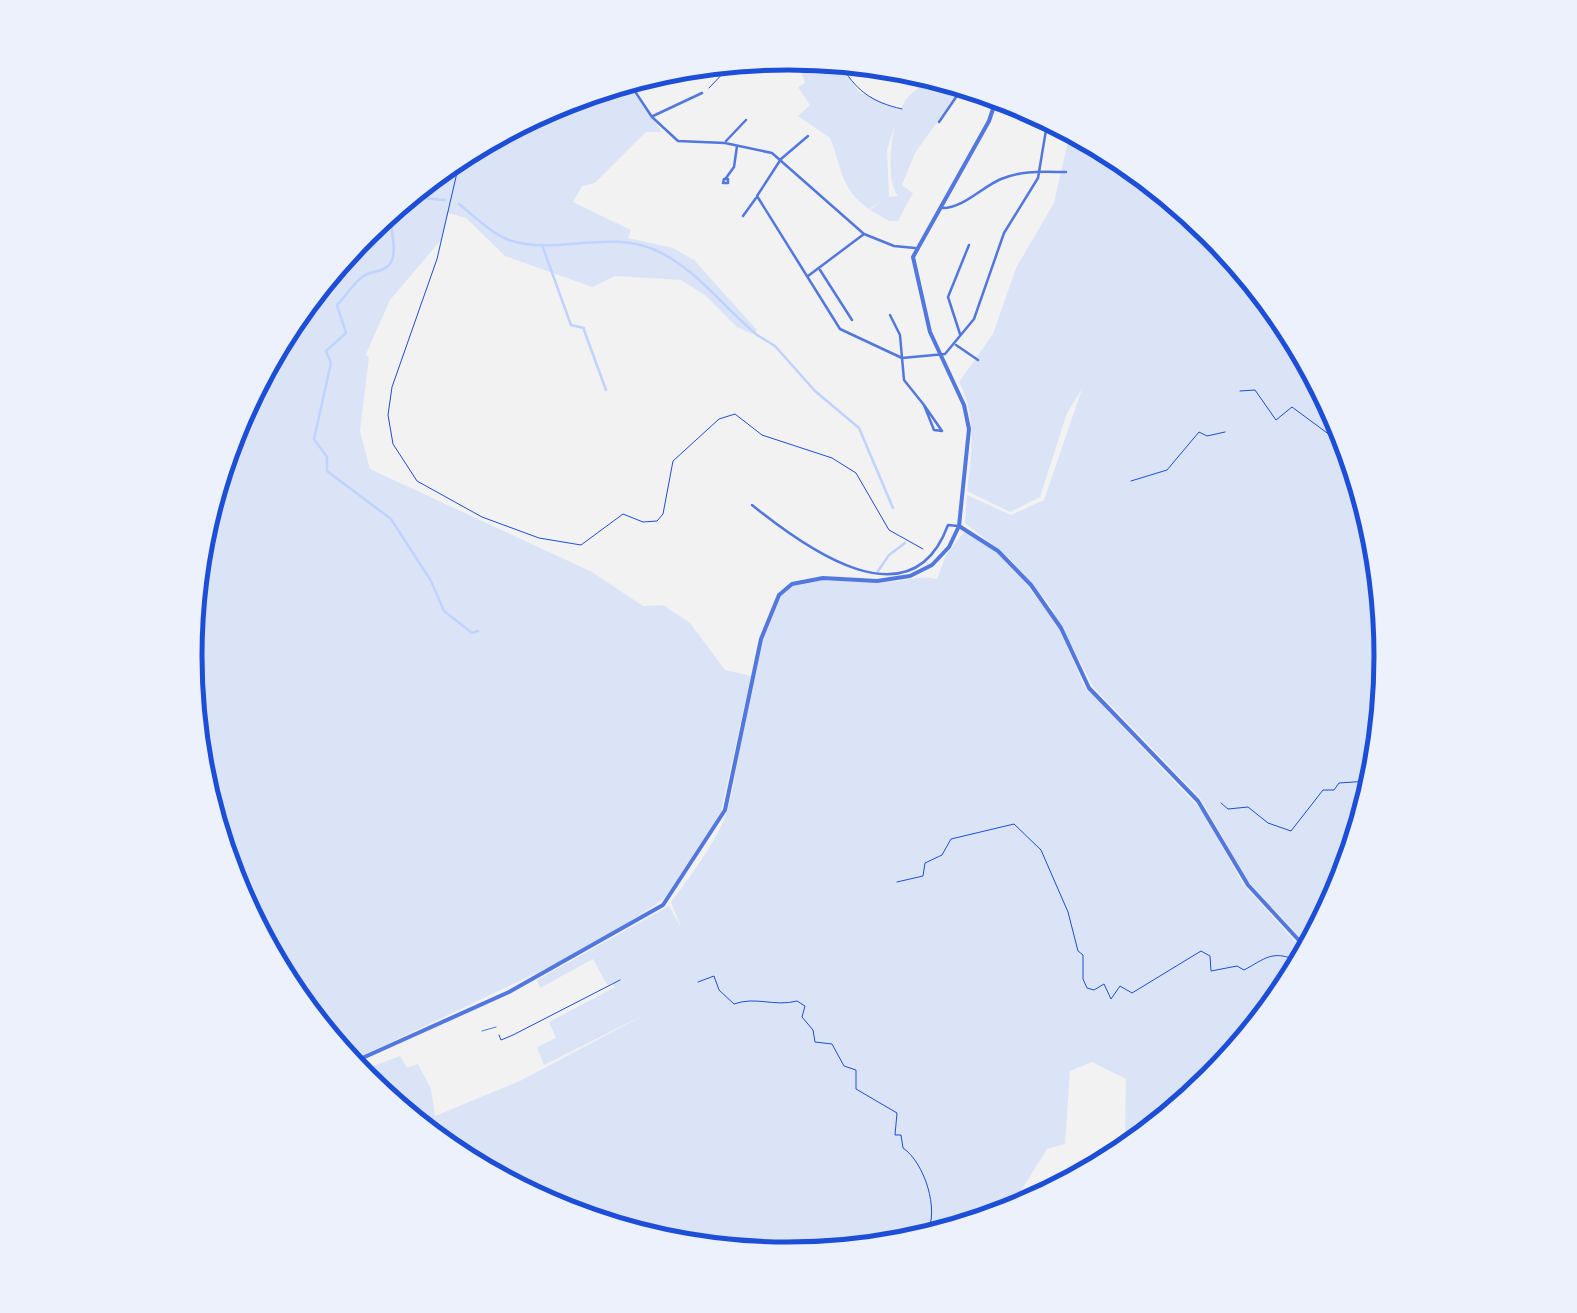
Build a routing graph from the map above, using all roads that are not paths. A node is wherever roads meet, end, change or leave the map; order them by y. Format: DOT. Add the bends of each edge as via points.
graph roads {
  1 [pos="634,91"];
  2 [pos="702,93"];
  3 [pos="957,95"];
  4 [pos="994,107"];
  5 [pos="652,117"];
  6 [pos="746,120"];
  7 [pos="939,122"];
  8 [pos="1046,129"];
  9 [pos="808,136"];
  10 [pos="726,143"];
  11 [pos="737,144"];
  12 [pos="781,159"];
  13 [pos="1040,170"];
  14 [pos="1066,172"];
  15 [pos="721,192"];
  16 [pos="757,196"];
  17 [pos="942,207"];
  18 [pos="743,216"];
  19 [pos="864,234"];
  20 [pos="969,245"];
  21 [pos="917,248"];
  22 [pos="819,269"];
  23 [pos="806,277"];
  24 [pos="890,315"];
  25 [pos="852,320"];
  26 [pos="961,336"];
  27 [pos="955,344"];
  28 [pos="938,355"];
  29 [pos="902,358"];
  30 [pos="978,360"];
  31 [pos="924,405"];
  32 [pos="752,505"];
  33 [pos="959,526"];
  34 [pos="1300,942"];
  35 [pos="496,1028"];
  36 [pos="482,1031"];
  37 [pos="362,1058"];
  1 -- 5 [label="street"];
  2 -- 5 [label="street"];
  3 -- 7 [label="street"];
  4 -- 17 [label="street"];
  5 -- 10 [label="street" via="686,144"];
  6 -- 10 [label="street"];
  8 -- 13 [label="street"];
  9 -- 12 [label="street"];
  10 -- 11 [label="street"];
  11 -- 12 [label="street"];
  11 -- 15 [label="street"];
  12 -- 16 [label="street"];
  12 -- 19 [label="street"];
  13 -- 14 [label="street"];
  13 -- 17 [label="street" via="1002,179"];
  13 -- 26 [label="street" via="1009,222 979,307"];
  16 -- 18 [label="street"];
  16 -- 23 [label="street"];
  17 -- 21 [label="street"];
  19 -- 21 [label="street"];
  19 -- 22 [label="street"];
  20 -- 26 [label="street" via="948,292"];
  21 -- 28 [label="street" via="915,278"];
  22 -- 23 [label="street"];
  22 -- 25 [label="street"];
  23 -- 29 [label="street" via="840,329"];
  24 -- 29 [label="street"];
  26 -- 27 [label="street"];
  27 -- 28 [label="street"];
  27 -- 30 [label="street"];
  28 -- 29 [label="street"];
  28 -- 33 [label="street" via="970,429"];
  29 -- 31 [label="street" via="904,380"];
  31 -- 31 [label="street" via="934,430 942,431 941,424"];
  32 -- 33 [label="street" via="866,575 906,571 931,553 948,525"];
  33 -- 34 [label="street" via="998,551 1040,596 1089,688 1198,801 1248,885"];
  33 -- 37 [label="street" via="942,556 921,572 824,578 792,584 780,595 761,639 725,810 663,905 509,992"];
  35 -- 36 [label="lane"];
}
